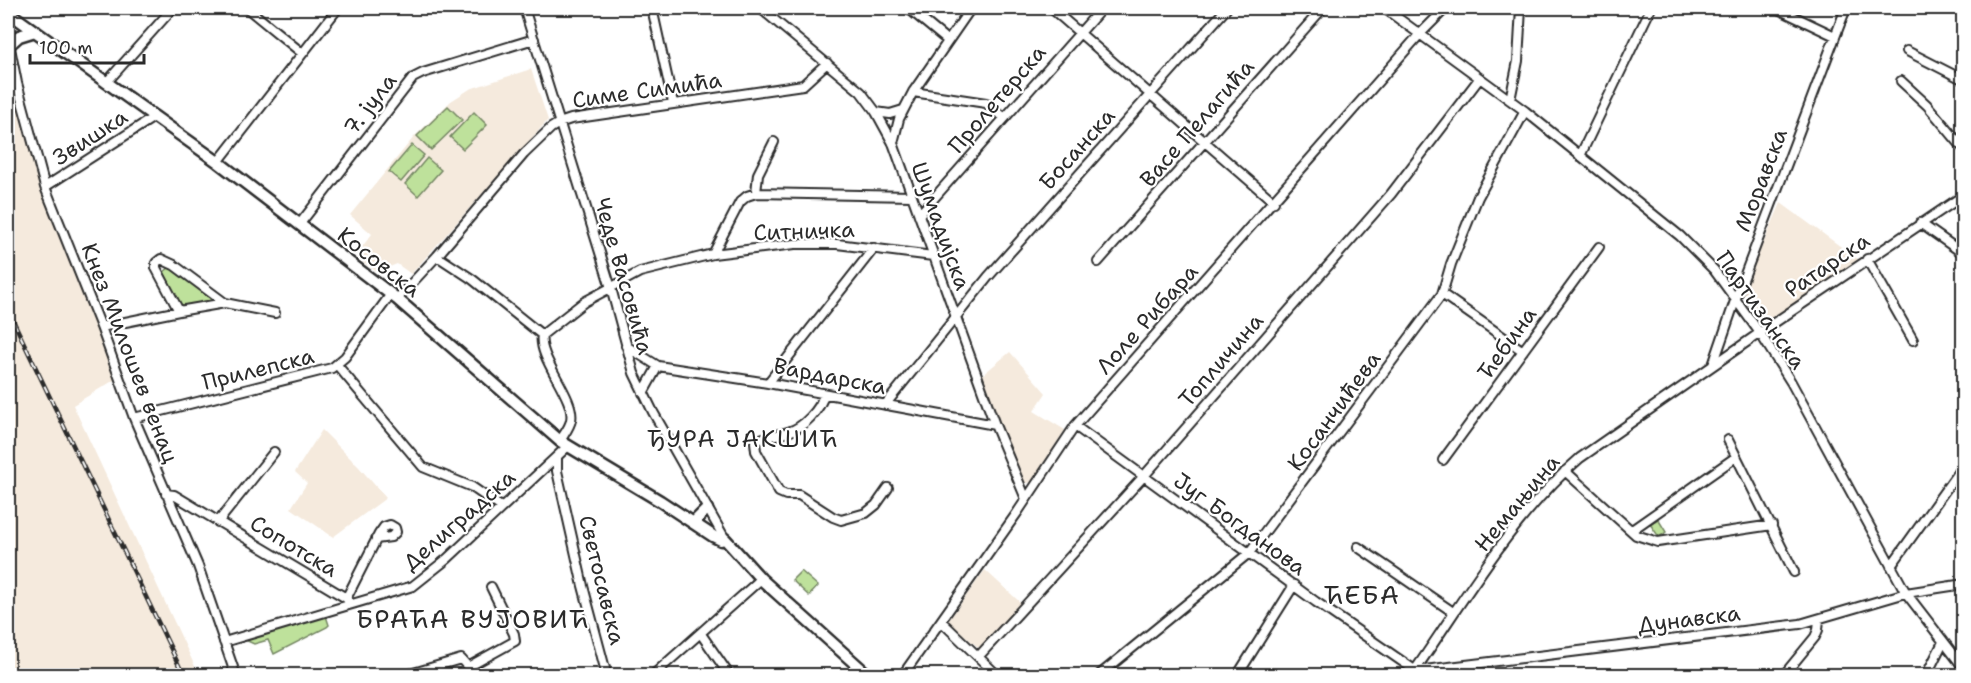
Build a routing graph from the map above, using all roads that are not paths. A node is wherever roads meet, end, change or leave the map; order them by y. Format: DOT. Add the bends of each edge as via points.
graph roads {
  1 [pos="173,8"];
  2 [pos="247,8"];
  3 [pos="338,8"];
  4 [pos="524,8"];
  5 [pos="652,8"];
  6 [pos="760,8"];
  7 [pos="908,8"];
  8 [pos="971,8"];
  9 [pos="1051,8"];
  10 [pos="1102,8"];
  11 [pos="1227,8"];
  12 [pos="1323,8"];
  13 [pos="1384,8"];
  14 [pos="1521,8"];
  15 [pos="1651,8"];
  16 [pos="1776,8"];
  17 [pos="1846,8"];
  18 [pos="1443,9"];
  19 [pos="8,12"];
  20 [pos="34,31"];
  21 [pos="1080,33"];
  22 [pos="1419,35"];
  23 [pos="1835,36"];
  24 [pos="534,39"];
  25 [pos="948,41"];
  26 [pos="8,42"];
  27 [pos="1907,51"];
  28 [pos="302,53"];
  29 [pos="827,63"];
  30 [pos="1479,79"];
  31 [pos="1964,80"];
  32 [pos="1901,81"];
  33 [pos="106,83"];
  34 [pos="912,92"];
  35 [pos="1150,94"];
  36 [pos="1510,100"];
  37 [pos="673,103"];
  38 [pos="903,110"];
  39 [pos="1525,111"];
  40 [pos="876,112"];
  41 [pos="154,117"];
  42 [pos="1005,118"];
  43 [pos="559,123"];
  44 [pos="774,142"];
  45 [pos="1205,142"];
  46 [pos="892,143"];
  47 [pos="1964,149"];
  48 [pos="1580,156"];
  49 [pos="218,162"];
  50 [pos="45,187"];
  51 [pos="756,193"];
  52 [pos="1964,195"];
  53 [pos="912,196"];
  54 [pos="1274,202"];
  55 [pos="919,215"];
  56 [pos="1920,223"];
  57 [pos="299,225"];
  58 [pos="1599,247"];
  59 [pos="874,248"];
  60 [pos="713,254"];
  61 [pos="1964,254"];
  62 [pos="437,256"];
  63 [pos="933,256"];
  64 [pos="1867,259"];
  65 [pos="1098,262"];
  66 [pos="610,288"];
  67 [pos="1442,294"];
  68 [pos="394,296"];
  69 [pos="1736,298"];
  70 [pos="225,303"];
  71 [pos="179,310"];
  72 [pos="275,313"];
  73 [pos="955,316"];
  74 [pos="101,327"];
  75 [pos="1760,333"];
  76 [pos="542,335"];
  77 [pos="1914,340"];
  78 [pos="626,346"];
  79 [pos="1523,351"];
  80 [pos="337,365"];
  81 [pos="658,366"];
  82 [pos="1713,367"];
  83 [pos="768,383"];
  84 [pos="643,393"];
  85 [pos="824,394"];
  86 [pos="885,405"];
  87 [pos="134,418"];
  88 [pos="995,425"];
  89 [pos="1075,426"];
  90 [pos="1728,440"];
  91 [pos="564,444"];
  92 [pos="274,452"];
  93 [pos="1736,457"];
  94 [pos="557,458"];
  95 [pos="1443,460"];
  96 [pos="1964,464"];
  97 [pos="1565,471"];
  98 [pos="1144,476"];
  99 [pos="888,488"];
  100 [pos="166,494"];
  101 [pos="1026,499"];
  102 [pos="501,507"];
  103 [pos="707,509"];
  104 [pos="218,522"];
  105 [pos="693,523"];
  106 [pos="1772,525"];
  107 [pos="1632,530"];
  108 [pos="376,539"];
  109 [pos="725,539"];
  110 [pos="1358,547"];
  111 [pos="1249,553"];
  112 [pos="1891,566"];
  113 [pos="1794,572"];
  114 [pos="761,579"];
  115 [pos="1964,584"];
  116 [pos="1294,585"];
  117 [pos="491,587"];
  118 [pos="1906,593"];
  119 [pos="348,601"];
  120 [pos="1453,612"];
  121 [pos="1820,619"];
  122 [pos="941,621"];
  123 [pos="701,634"];
  124 [pos="224,642"];
  125 [pos="1943,642"];
  126 [pos="979,656"];
  127 [pos="1964,668"];
  128 [pos="470,671"];
  129 [pos="1413,673"];
  130 [pos="236,675"];
  131 [pos="403,675"];
  132 [pos="607,675"];
  133 [pos="652,675"];
  134 [pos="730,675"];
  135 [pos="869,675"];
  136 [pos="902,675"];
  137 [pos="998,675"];
  138 [pos="1098,675"];
  139 [pos="1237,675"];
  140 [pos="1783,675"];
  141 [pos="1926,675"];
  1 -- 33 [label="street"];
  2 -- 28 [label="street"];
  3 -- 28 [label="street"];
  4 -- 24 [label="street, Чеде Васовића"];
  5 -- 37 [label="street"];
  6 -- 29 [label="street, Шумадијска"];
  7 -- 25 [label="street"];
  8 -- 25 [label="street"];
  9 -- 21 [label="street"];
  10 -- 21 [label="street, Пролетерска"];
  11 -- 35 [label="street, Босанска"];
  12 -- 45 [label="street, Васе Пелагића"];
  13 -- 22 [label="street, Партизанска"];
  14 -- 36 [label="street" via="1518,61"];
  15 -- 48 [label="street"];
  16 -- 23 [label="street"];
  17 -- 23 [label="street, Моравска"];
  18 -- 22 [label="street, Лоле Рибара"];
  19 -- 20 [label="main road, Косовска"];
  20 -- 26 [label="main road"];
  20 -- 33 [label="main road, Косовска"];
  21 -- 35 [label="street"];
  21 -- 42 [label="street, Пролетерска"];
  22 -- 30 [label="street, Партизанска"];
  22 -- 54 [label="street, Лоле Рибара"];
  23 -- 69 [label="street, Моравска"];
  24 -- 43 [label="street, Чеде Васовића"];
  24 -- 57 [label="street, 7. јула" via="413,78"];
  25 -- 34 [label="street"];
  26 -- 50 [label="street, Кнез Милошев венац"];
  27 -- 31 [label="street"];
  28 -- 49 [label="street"];
  29 -- 37 [label="street, Симе Симића" via="803,85"];
  29 -- 40 [label="street, Шумадијска" via="861,92"];
  30 -- 36 [label="street, Партизанска"];
  30 -- 98 [label="street, Топличина" via="1391,194"];
  32 -- 47 [label="street"];
  33 -- 41 [label="main road, Косовска"];
  34 -- 38 [label="street"];
  34 -- 42 [label="street" via="986,103"];
  35 -- 45 [label="street"];
  35 -- 73 [label="street, Босанска"];
  36 -- 39 [label="street, Партизанска"];
  37 -- 43 [label="street, Симе Симића"];
  38 -- 40 [label="street" via="891,114"];
  38 -- 46 [label="street"];
  39 -- 48 [label="street, Партизанска"];
  39 -- 67 [label="street, Косанчићева" via="1478,197"];
  40 -- 46 [label="street, Шумадијска"];
  41 -- 49 [label="main road, Косовска"];
  41 -- 50 [label="street, Звишка"];
  42 -- 55 [label="street, Пролетерска"];
  43 -- 62 [label="street, Симе Симића" via="524,154"];
  43 -- 66 [label="street, Чеде Васовића"];
  44 -- 51 [label="street" via="761,165"];
  45 -- 54 [label="street"];
  45 -- 65 [label="street, Васе Пелагића"];
  46 -- 53 [label="street, Шумадијска"];
  48 -- 69 [label="street, Партизанска" via="1680,236"];
  49 -- 57 [label="main road, Косовска"];
  50 -- 74 [label="street, Кнез Милошев венац"];
  51 -- 53 [label="street"];
  51 -- 60 [label="street" via="740,202"];
  52 -- 56 [label="street, Ратарска"];
  53 -- 55 [label="street, Шумадијска"];
  54 -- 89 [label="street, Лоле Рибара"];
  55 -- 63 [label="street, Шумадијска"];
  56 -- 61 [label="street"];
  56 -- 64 [label="street, Ратарска"];
  57 -- 68 [label="main road, Косовска"];
  58 -- 79 [label="street, Ћебина"];
  59 -- 60 [label="street, Ситничка" via="795,244"];
  59 -- 63 [label="street, Ситничка"];
  59 -- 83 [label="street"];
  60 -- 66 [label="street, Ситничка" via="640,272"];
  62 -- 68 [label="street, Симе Симића"];
  62 -- 76 [label="street"];
  63 -- 73 [label="street, Шумадијска"];
  64 -- 75 [label="street, Ратарска"];
  64 -- 77 [label="street"];
  66 -- 76 [label="street, Ситничка" via="584,302"];
  66 -- 78 [label="street, Чеде Васовића"];
  67 -- 79 [label="street"];
  67 -- 111 [label="street, Косанчићева"];
  68 -- 80 [label="street, Прилепска"];
  68 -- 91 [label="main road, Косовска"];
  69 -- 75 [label="street, Партизанска"];
  69 -- 82 [label="street, Моравска"];
  70 -- 71 [label="street"];
  70 -- 71 [label="street" via="161,259 156,268"];
  70 -- 72 [label="street"];
  71 -- 74 [label="street"];
  73 -- 86 [label="street, Босанска"];
  73 -- 88 [label="street, Шумадијска"];
  74 -- 87 [label="street, Кнез Милошев венац"];
  75 -- 82 [label="street, Ратарска"];
  75 -- 112 [label="street, Партизанска" via="1791,382"];
  76 -- 91 [label="street, Делиградска" via="541,348 572,413"];
  78 -- 81 [label="street, Вардарска"];
  78 -- 84 [label="street, Чеде Васовића"];
  79 -- 95 [label="street, Ћебина"];
  80 -- 87 [label="street, Прилепска"];
  80 -- 102 [label="street" via="423,467 472,488"];
  81 -- 83 [label="street, Вардарска"];
  81 -- 84 [label="street"];
  82 -- 97 [label="street, Немањина"];
  83 -- 85 [label="street, Вардарска"];
  84 -- 103 [label="street, Чеде Васовића"];
  85 -- 86 [label="street, Вардарска"];
  85 -- 99 [label="street" via="815,411 796,429 755,442 779,492 799,495 841,520 866,513"];
  86 -- 88 [label="street, Вардарска"];
  87 -- 100 [label="street, Кнез Милошев венац"];
  88 -- 101 [label="street, Шумадијска"];
  89 -- 98 [label="street, Југ Богданова"];
  89 -- 101 [label="street, Лоле Рибара"];
  90 -- 93 [label="street"];
  91 -- 94 [label="street, Делиградска"];
  91 -- 105 [label="main road, Косовска"];
  92 -- 104 [label="street, Сопотска"];
  93 -- 106 [label="street"];
  93 -- 107 [label="street"];
  94 -- 102 [label="street, Делиградска"];
  94 -- 132 [label="street, Светосавска" via="583,586"];
  96 -- 112 [label="street"];
  97 -- 107 [label="street"];
  97 -- 120 [label="street, Немањина" via="1517,526"];
  98 -- 111 [label="street, Југ Богданова"];
  98 -- 126 [label="street, Топличина"];
  100 -- 104 [label="street, Сопотска"];
  100 -- 124 [label="street, Кнез Милошев венац" via="206,586"];
  101 -- 122 [label="street, Лоле Рибара"];
  102 -- 119 [label="street, Делиградска" via="413,586"];
  103 -- 105 [label="main road"];
  103 -- 109 [label="street, Чеде Васовића"];
  104 -- 119 [label="street, Сопотска"];
  105 -- 109 [label="main road, Косовска"];
  106 -- 107 [label="street" via="1658,542"];
  106 -- 113 [label="street"];
  108 -- 119 [label="street"];
  109 -- 114 [label="main road"];
  110 -- 120 [label="street"];
  111 -- 116 [label="street, Југ Богданова"];
  111 -- 138 [label="street, Косанчићева"];
  112 -- 118 [label="street, Партизанска"];
  114 -- 123 [label="street"];
  114 -- 135 [label="main road"];
  115 -- 118 [label="street, Дунавска"];
  116 -- 129 [label="street, Југ Богданова"];
  116 -- 139 [label="street"];
  117 -- 128 [label="street" via="515,641"];
  118 -- 121 [label="street, Дунавска"];
  118 -- 125 [label="street, Партизанска"];
  119 -- 124 [label="street, Делиградска"];
  120 -- 129 [label="street, Немањина"];
  121 -- 129 [label="street, Дунавска"];
  121 -- 140 [label="street" via="1815,637"];
  122 -- 126 [label="street"];
  122 -- 136 [label="street, Лоле Рибара"];
  123 -- 133 [label="street"];
  123 -- 134 [label="street"];
  124 -- 130 [label="street, Кнез Милошев венац"];
  125 -- 127 [label="street, Партизанска"];
  125 -- 141 [label="street"];
  126 -- 137 [label="street"];
  128 -- 131 [label="street" via="461,659"];
}
